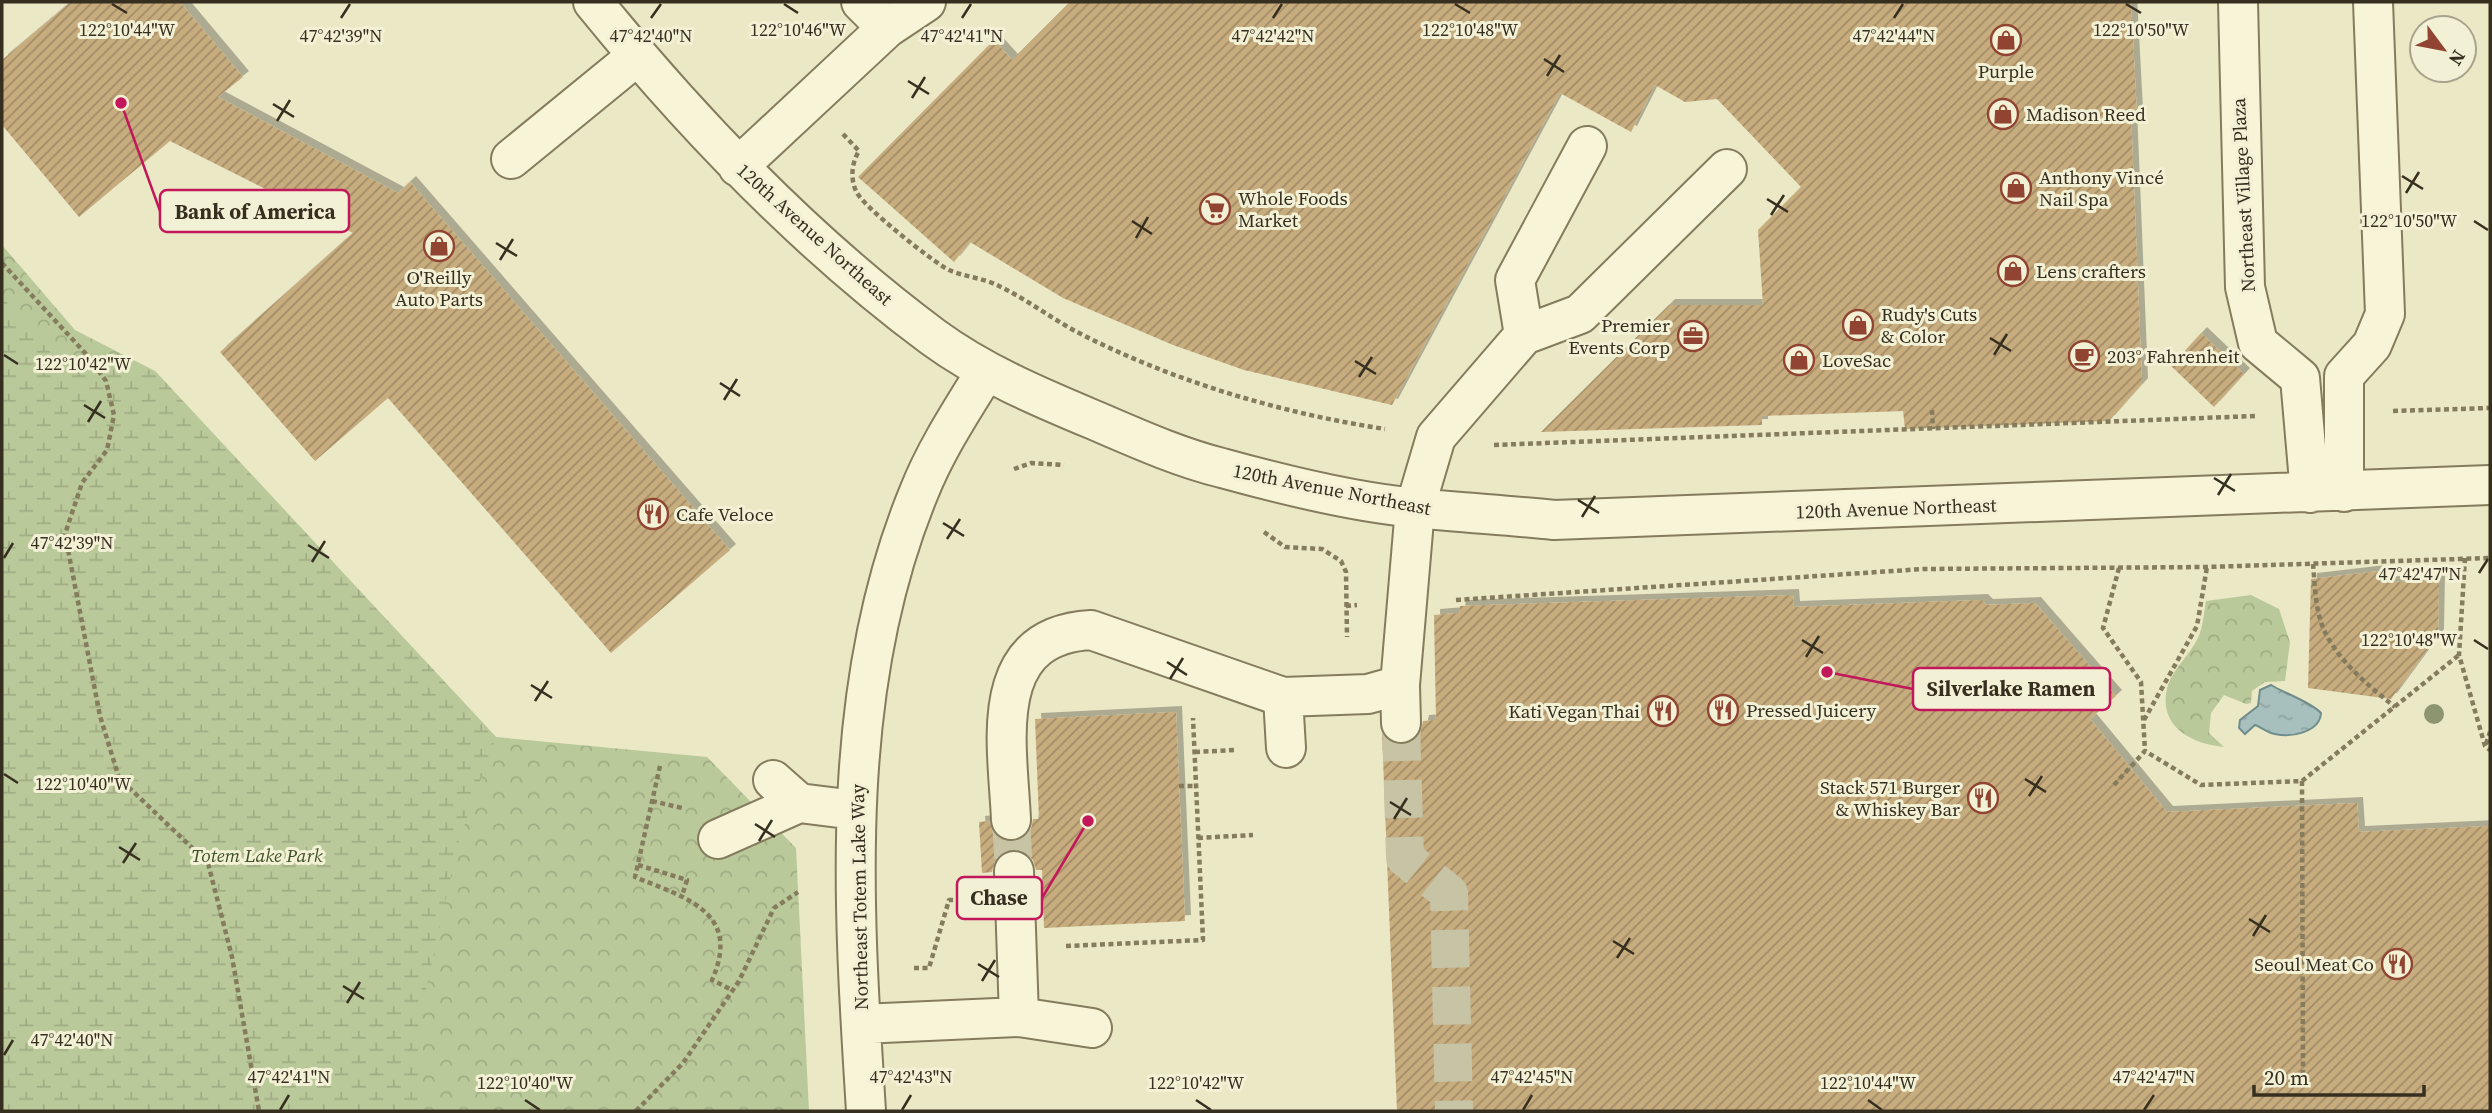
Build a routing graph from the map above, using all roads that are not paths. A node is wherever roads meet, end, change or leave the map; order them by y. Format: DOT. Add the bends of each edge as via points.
graph roads {
  1 [pos="593,2"];
  2 [pos="926,2"];
  3 [pos="2238,2"];
  4 [pos="2373,2"];
  5 [pos="874,15"];
  6 [pos="637,56"];
  7 [pos="1587,146"];
  8 [pos="511,159"];
  9 [pos="738,167"];
  10 [pos="1727,169"];
  11 [pos="1524,335"];
  12 [pos="986,371"];
  13 [pos="2490,485"];
  14 [pos="2327,493"];
  15 [pos="1415,508"];
  16 [pos="1400,685"];
  17 [pos="1283,696"];
  18 [pos="1401,723"];
  19 [pos="1286,748"];
  20 [pos="855,810"];
  21 [pos="1011,820"];
  22 [pos="718,838"];
  23 [pos="1014,871"];
  24 [pos="1019,1017"];
  25 [pos="861,1024"];
  26 [pos="1092,1028"];
  27 [pos="866,1111"];
  1 -- 6 [label="street, 120th Avenue Northeast"];
  2 -- 5 [label="street"];
  3 -- 14 [label="street, Northeast Village Plaza" via="2245,287 2258,343 2300,378"];
  4 -- 14 [label="street" via="2385,314 2372,345 2344,376"];
  5 -- 9 [label="street"];
  6 -- 8 [label="street"];
  6 -- 9 [label="street, 120th Avenue Northeast"];
  7 -- 11 [label="street" via="1515,279"];
  9 -- 12 [label="street, 120th Avenue Northeast" via="824,247 934,338"];
  10 -- 11 [label="street" via="1580,314"];
  11 -- 15 [label="street" via="1436,437"];
  12 -- 15 [label="street, 120th Avenue Northeast" via="1159,448 1221,468"];
  12 -- 20 [label="street, Northeast Totem Lake Way" via="919,489 896,551 875,635"];
  13 -- 14 [label="street, 120th Avenue Northeast"];
  14 -- 15 [label="street, 120th Avenue Northeast" via="1554,520"];
  15 -- 16 [label="street"];
  16 -- 17 [label="street" via="1368,694"];
  16 -- 18 [label="street"];
  17 -- 19 [label="street"];
  17 -- 21 [label="street" via="1091,630 1069,631 1032,654 1013,677 1007,704"];
  20 -- 22 [label="street" via="786,792"];
  20 -- 25 [label="street, Northeast Totem Lake Way"];
  23 -- 24 [label="street"];
  24 -- 25 [label="street"];
  24 -- 26 [label="street"];
  25 -- 27 [label="street, Northeast Totem Lake Way"];
}
